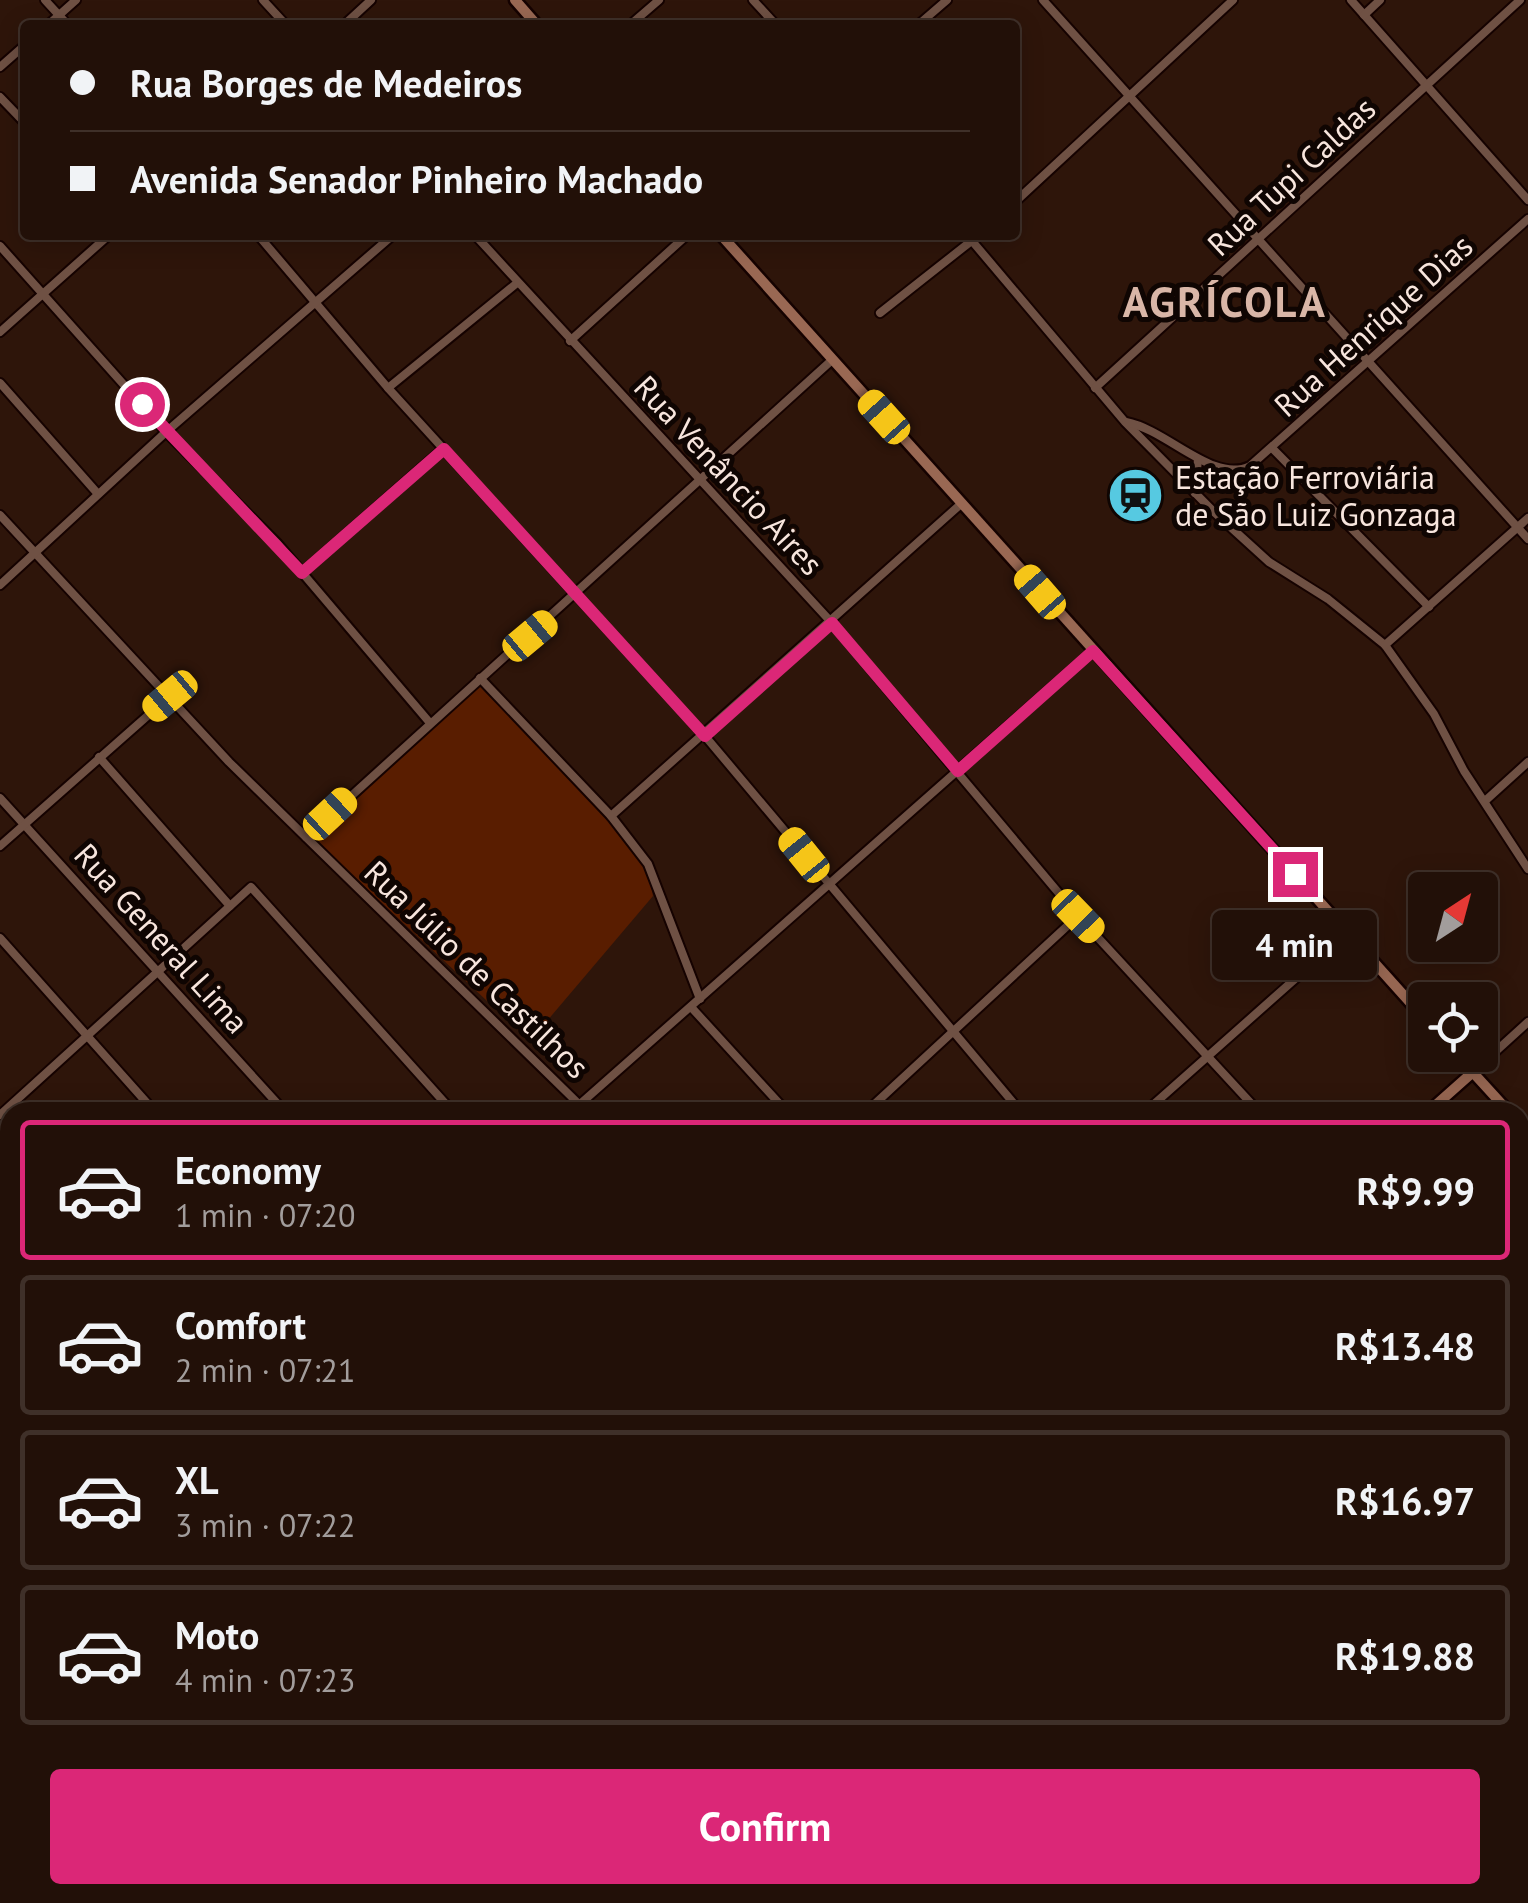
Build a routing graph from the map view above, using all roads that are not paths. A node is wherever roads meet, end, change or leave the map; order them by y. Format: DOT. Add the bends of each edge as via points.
graph roads {
  1 [pos="46,0"];
  2 [pos="76,0"];
  3 [pos="262,0"];
  4 [pos="372,0"];
  5 [pos="514,0"];
  6 [pos="659,0"];
  7 [pos="753,0"];
  8 [pos="947,0"];
  9 [pos="1042,0"];
  10 [pos="1233,0"];
  11 [pos="1350,0"];
  12 [pos="1380,0"];
  13 [pos="1520,0"];
  14 [pos="59,15"];
  15 [pos="1364,15"];
  16 [pos="54,20"];
  17 [pos="64,20"];
  18 [pos="281,20"];
  19 [pos="350,20"];
  20 [pos="532,20"];
  21 [pos="636,20"];
  22 [pos="771,20"];
  23 [pos="924,20"];
  24 [pos="20,49"];
  25 [pos="0,67"];
  26 [pos="1428,85"];
  27 [pos="1131,95"];
  28 [pos="0,97"];
  29 [pos="20,118"];
  30 [pos="1020,197"];
  31 [pos="1528,200"];
  32 [pos="1528,219"];
  33 [pos="1260,237"];
  34 [pos="102,240"];
  35 [pos="262,240"];
  36 [pos="387,240"];
  37 [pos="479,240"];
  38 [pos="681,240"];
  39 [pos="725,240"];
  40 [pos="969,240"];
  41 [pos="975,240"];
  42 [pos="0,246"];
  43 [pos="517,283"];
  44 [pos="43,293"];
  45 [pos="316,303"];
  46 [pos="880,313"];
  47 [pos="0,332"];
  48 [pos="570,341"];
  49 [pos="832,360"];
  50 [pos="1371,363"];
  51 [pos="0,382"];
  52 [pos="388,388"];
  53 [pos="1095,388"];
  54 [pos="1125,422"];
  55 [pos="166,432"];
  56 [pos="444,449"];
  57 [pos="1273,449"];
  58 [pos="1198,459"];
  59 [pos="699,480"];
  60 [pos="1195,493"];
  61 [pos="98,494"];
  62 [pos="962,503"];
  63 [pos="0,515"];
  64 [pos="1528,518"];
  65 [pos="1518,528"];
  66 [pos="1528,539"];
  67 [pos="35,554"];
  68 [pos="302,573"];
  69 [pos="0,585"];
  70 [pos="580,594"];
  71 [pos="1428,607"];
  72 [pos="832,623"];
  73 [pos="1385,645"];
  74 [pos="1093,651"];
  75 [pos="480,678"];
  76 [pos="170,696"];
  77 [pos="430,723"];
  78 [pos="705,736"];
  79 [pos="100,757"];
  80 [pos="1528,762"];
  81 [pos="958,771"];
  82 [pos="0,798"];
  83 [pos="1484,801"];
  84 [pos="612,816"];
  85 [pos="25,824"];
  86 [pos="306,837"];
  87 [pos="0,846"];
  88 [pos="1528,869"];
  89 [pos="828,885"];
  90 [pos="230,906"];
  91 [pos="1078,916"];
  92 [pos="1348,932"];
  93 [pos="0,938"];
  94 [pos="160,973"];
  95 [pos="700,999"];
  96 [pos="1408,1000"];
  97 [pos="691,1007"];
  98 [pos="1528,1022"];
  99 [pos="952,1032"];
  100 [pos="85,1037"];
  101 [pos="1498,1049"];
  102 [pos="1210,1055"];
  103 [pos="1473,1072"];
  104 [pos="14,1102"];
  105 [pos="147,1102"];
  106 [pos="276,1102"];
  107 [pos="444,1102"];
  108 [pos="577,1102"];
  109 [pos="591,1102"];
  110 [pos="778,1102"];
  111 [pos="877,1102"];
  112 [pos="1012,1102"];
  113 [pos="1156,1102"];
  114 [pos="1250,1102"];
  115 [pos="1439,1102"];
  116 [pos="1499,1102"];
  1 -- 14 [label="street"];
  2 -- 14 [label="street"];
  3 -- 18 [label="street"];
  4 -- 19 [label="street"];
  5 -- 20 [label="main road"];
  6 -- 21 [label="street"];
  7 -- 22 [label="street"];
  8 -- 23 [label="street"];
  9 -- 27 [label="street"];
  10 -- 27 [label="street"];
  11 -- 15 [label="street"];
  12 -- 15 [label="street"];
  13 -- 26 [label="street, Rua Tupi Caldas"];
  14 -- 16 [label="street"];
  14 -- 17 [label="street"];
  15 -- 26 [label="street"];
  24 -- 25 [label="street"];
  26 -- 31 [label="street"];
  26 -- 33 [label="street, Rua Tupi Caldas"];
  27 -- 30 [label="street"];
  27 -- 33 [label="street"];
  28 -- 29 [label="street"];
  32 -- 50 [label="street, Rua Henrique Dias"];
  33 -- 50 [label="street"];
  33 -- 53 [label="street, Rua Tupi Caldas"];
  34 -- 44 [label="street"];
  35 -- 45 [label="street"];
  36 -- 45 [label="street"];
  37 -- 43 [label="street, Rua Venâncio Aires"];
  38 -- 48 [label="street"];
  39 -- 49 [label="main road"];
  40 -- 46 [label="street"];
  41 -- 53 [label="street"];
  42 -- 44 [label="street"];
  43 -- 48 [label="street, Rua Venâncio Aires"];
  43 -- 52 [label="street"];
  44 -- 47 [label="street"];
  44 -- 55 [label="street"];
  45 -- 52 [label="street"];
  45 -- 55 [label="street"];
  48 -- 59 [label="street, Rua Venâncio Aires"];
  49 -- 59 [label="street"];
  49 -- 62 [label="main road"];
  50 -- 57 [label="street, Rua Henrique Dias"];
  50 -- 65 [label="street"];
  51 -- 61 [label="street"];
  52 -- 56 [label="street"];
  53 -- 54 [label="street"];
  54 -- 58 [label="street" via="1148,426"];
  54 -- 60 [label="street"];
  55 -- 61 [label="street"];
  55 -- 68 [label="street"];
  56 -- 68 [label="street"];
  56 -- 70 [label="street"];
  57 -- 58 [label="street, Rua Henrique Dias" via="1232,472"];
  57 -- 71 [label="street"];
  58 -- 60 [label="street"];
  59 -- 70 [label="street"];
  59 -- 72 [label="street, Rua Venâncio Aires"];
  60 -- 73 [label="street" via="1269,562"];
  61 -- 67 [label="street"];
  62 -- 72 [label="street"];
  62 -- 74 [label="main road"];
  63 -- 67 [label="street, Rua Júlio de Castilhos"];
  64 -- 65 [label="street"];
  65 -- 66 [label="street"];
  65 -- 71 [label="street"];
  67 -- 69 [label="street"];
  67 -- 76 [label="street, Rua Júlio de Castilhos"];
  68 -- 77 [label="street"];
  70 -- 75 [label="street"];
  70 -- 78 [label="street"];
  71 -- 73 [label="street"];
  72 -- 78 [label="street"];
  72 -- 81 [label="street, Rua Venâncio Aires"];
  73 -- 83 [label="street"];
  74 -- 81 [label="street"];
  74 -- 92 [label="main road"];
  75 -- 77 [label="street"];
  75 -- 84 [label="street"];
  76 -- 79 [label="street"];
  76 -- 86 [label="street, Rua Júlio de Castilhos"];
  77 -- 86 [label="street"];
  78 -- 84 [label="street"];
  78 -- 89 [label="street"];
  79 -- 85 [label="street"];
  79 -- 90 [label="street"];
  80 -- 83 [label="street"];
  81 -- 89 [label="street"];
  81 -- 91 [label="street, Rua Venâncio Aires"];
  82 -- 85 [label="street, Rua General Lima"];
  83 -- 88 [label="street"];
  84 -- 95 [label="street" via="648,864"];
  85 -- 87 [label="street"];
  85 -- 94 [label="street, Rua General Lima"];
  86 -- 108 [label="street, Rua Júlio de Castilhos"];
  89 -- 95 [label="street"];
  89 -- 99 [label="street"];
  90 -- 94 [label="street"];
  90 -- 107 [label="street" via="251,887"];
  91 -- 99 [label="street"];
  91 -- 102 [label="street, Rua Venâncio Aires"];
  92 -- 96 [label="main road"];
  92 -- 102 [label="street"];
  93 -- 100 [label="street"];
  94 -- 100 [label="street"];
  94 -- 106 [label="street, Rua General Lima"];
  95 -- 97 [label="street"];
  97 -- 109 [label="street"];
  97 -- 110 [label="street"];
  98 -- 101 [label="street"];
  99 -- 111 [label="street"];
  99 -- 112 [label="street"];
  100 -- 104 [label="street"];
  100 -- 105 [label="street"];
  102 -- 113 [label="street"];
  102 -- 114 [label="street, Rua Venâncio Aires"];
  103 -- 115 [label="main road"];
  103 -- 116 [label="main road"];
}
